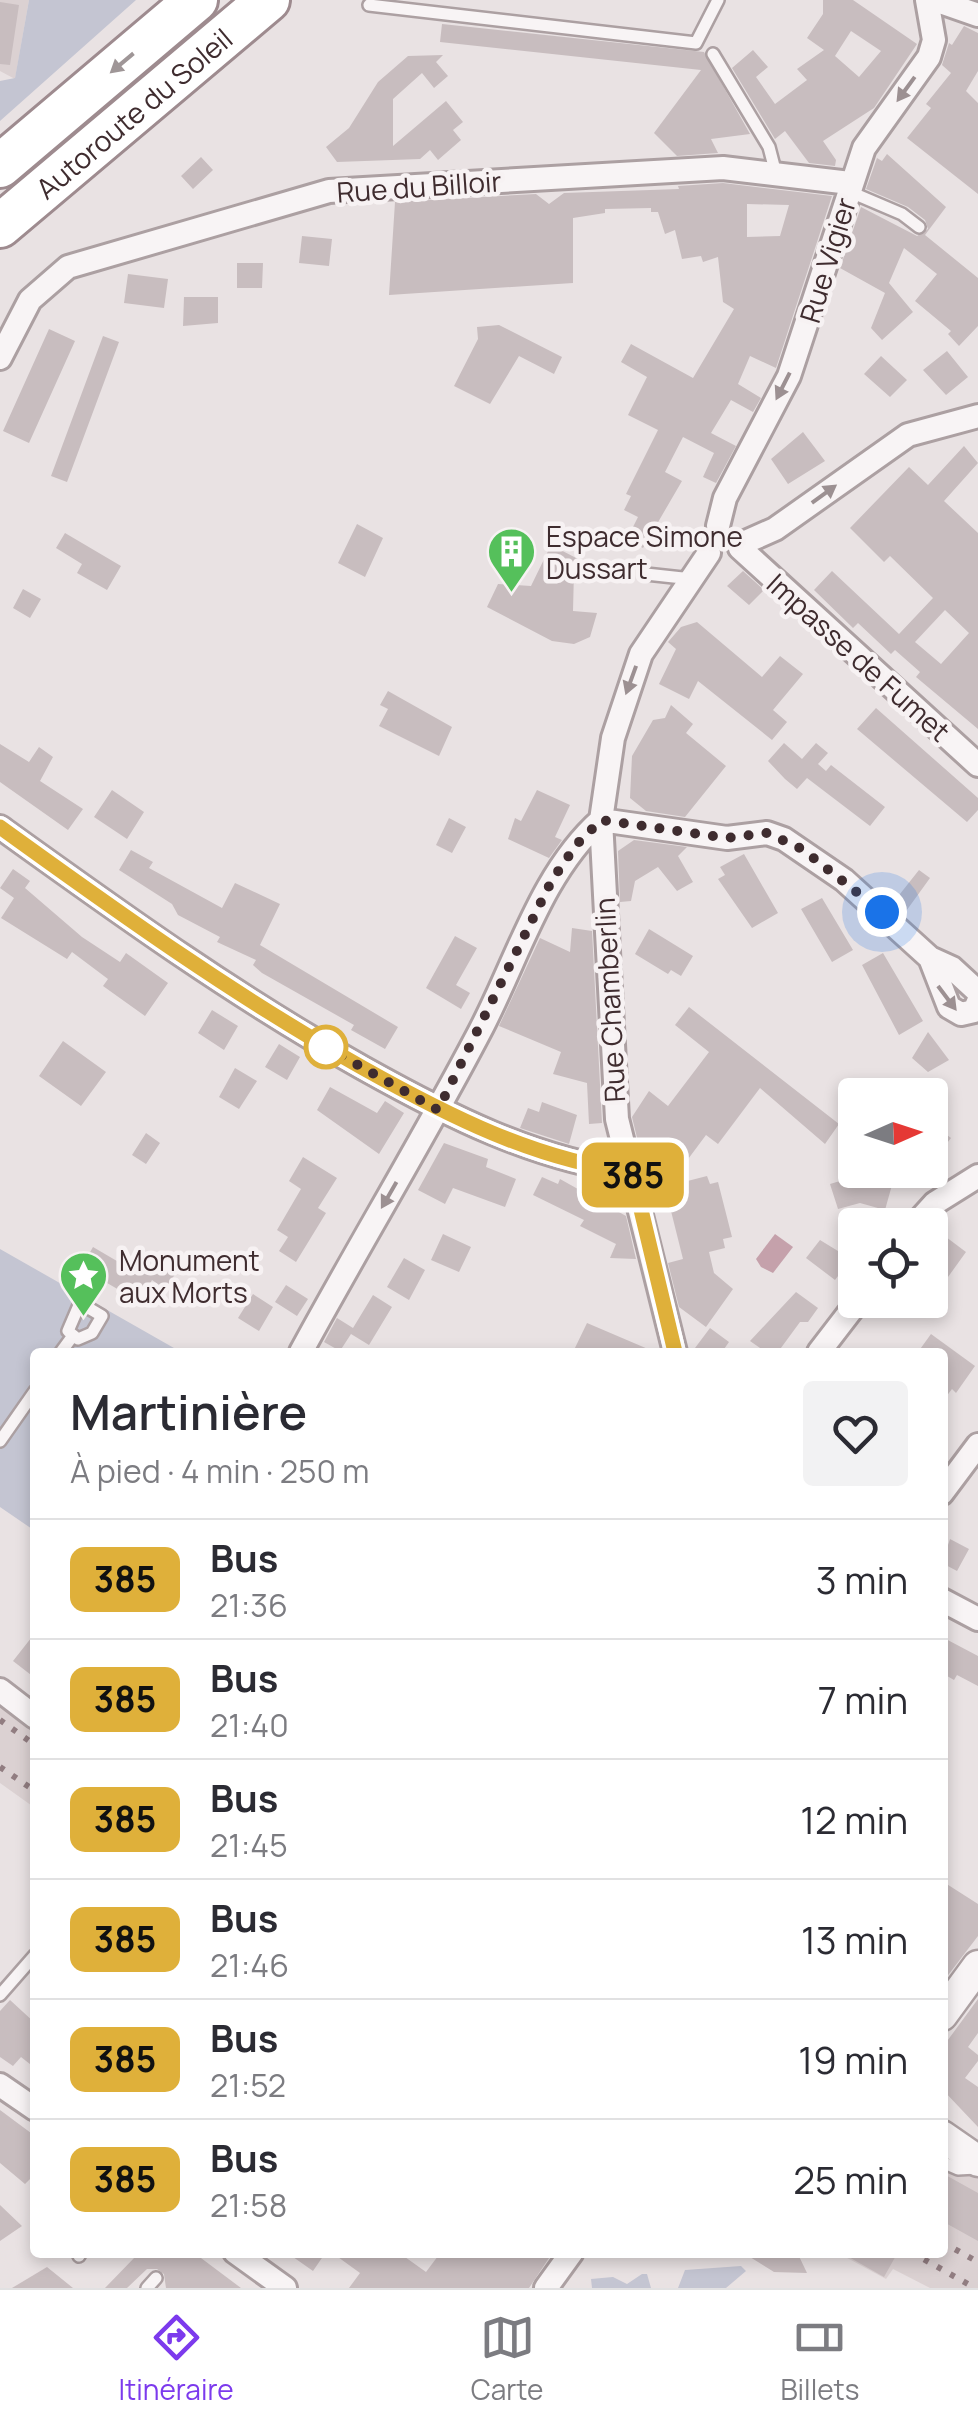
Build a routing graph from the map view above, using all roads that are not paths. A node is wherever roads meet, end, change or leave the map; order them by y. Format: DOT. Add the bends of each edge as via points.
graph roads {
  1 [pos="196,0"];
  2 [pos="268,0"];
  3 [pos="718,0"];
  4 [pos="931,0"];
  5 [pos="369,5"];
  6 [pos="978,16"];
  7 [pos="713,54"];
  8 [pos="0,166"];
  9 [pos="776,174"];
  10 [pos="848,186"];
  11 [pos="0,226"];
  12 [pos="920,227"];
  13 [pos="0,358"];
  14 [pos="978,416"];
  15 [pos="718,526"];
  16 [pos="740,546"];
  17 [pos="709,554"];
  18 [pos="646,574"];
  19 [pos="692,579"];
  20 [pos="978,765"];
  21 [pos="601,820"];
  22 [pos="0,827"];
  23 [pos="930,958"];
  24 [pos="978,992"];
  25 [pos="978,1002"];
  26 [pos="438,1110"];
  27 [pos="632,1172"];
  28 [pos="978,1176"];
  29 [pos="930,1208"];
  30 [pos="846,1318"];
  31 [pos="72,1337"];
  32 [pos="64,1348"];
  33 [pos="303,1348"];
  34 [pos="674,1348"];
  35 [pos="823,1348"];
  36 [pos="30,1397"];
  37 [pos="0,1441"];
  38 [pos="978,1445"];
  39 [pos="948,1486"];
  40 [pos="948,1603"];
  41 [pos="978,1619"];
  42 [pos="0,1690"];
  43 [pos="30,1713"];
  44 [pos="30,1961"];
  45 [pos="978,1966"];
  46 [pos="0,1995"];
  47 [pos="948,2007"];
  48 [pos="0,2084"];
  49 [pos="30,2105"];
  50 [pos="244,2258"];
  51 [pos="568,2258"];
  52 [pos="286,2288"];
  53 [pos="546,2288"];
  1 -- 8 [label="highway, Autoroute du Soleil, one-way"];
  2 -- 11 [label="highway, Autoroute du Soleil"];
  3 -- 5 [label="lane" via="696,43"];
  4 -- 6 [label="street"];
  4 -- 10 [label="street, Rue Vigier, one-way" via="930,56 870,138"];
  7 -- 9 [label="lane" via="769,147"];
  9 -- 10 [label="street, Rue du Billoir"];
  9 -- 13 [label="street, Rue du Billoir" via="723,168 329,191 68,267 30,300"];
  10 -- 12 [label="lane"];
  10 -- 15 [label="street, Rue Vigier, one-way" via="789,376 725,498"];
  16 -- 14 [label="street, one-way" via="775,530 908,435"];
  15 -- 16 [label="street" via="734,529"];
  15 -- 17 [label="street" via="706,537"];
  16 -- 17 [label="street" via="729,560"];
  16 -- 20 [label="street, Impasse de Fumet"];
  17 -- 19 [label="street"];
  18 -- 19 [label="lane"];
  19 -- 21 [label="street, one-way" via="641,654 613,738"];
  21 -- 23 [label="street" via="784,839 844,880"];
  21 -- 26 [label="street" via="552,880"];
  21 -- 27 [label="street, Rue Chamberlin" via="614,1094"];
  22 -- 26 [label="street" via="206,976"];
  23 -- 24 [label="street"];
  23 -- 25 [label="street, one-way" via="949,1007 961,1014"];
  26 -- 27 [label="street" via="520,1144"];
  26 -- 33 [label="street, one-way"];
  27 -- 34 [label="street, Rue Chamberlin"];
  28 -- 29 [label="street"];
  30 -- 35 [label="street"];
  31 -- 32 [label="lane"];
  36 -- 37 [label="lane"];
  38 -- 39 [label="street"];
  40 -- 41 [label="street"];
  42 -- 43 [label="street"];
  44 -- 46 [label="lane"];
  45 -- 47 [label="street"];
  48 -- 49 [label="street"];
  50 -- 52 [label="street"];
  51 -- 53 [label="street"];
}
